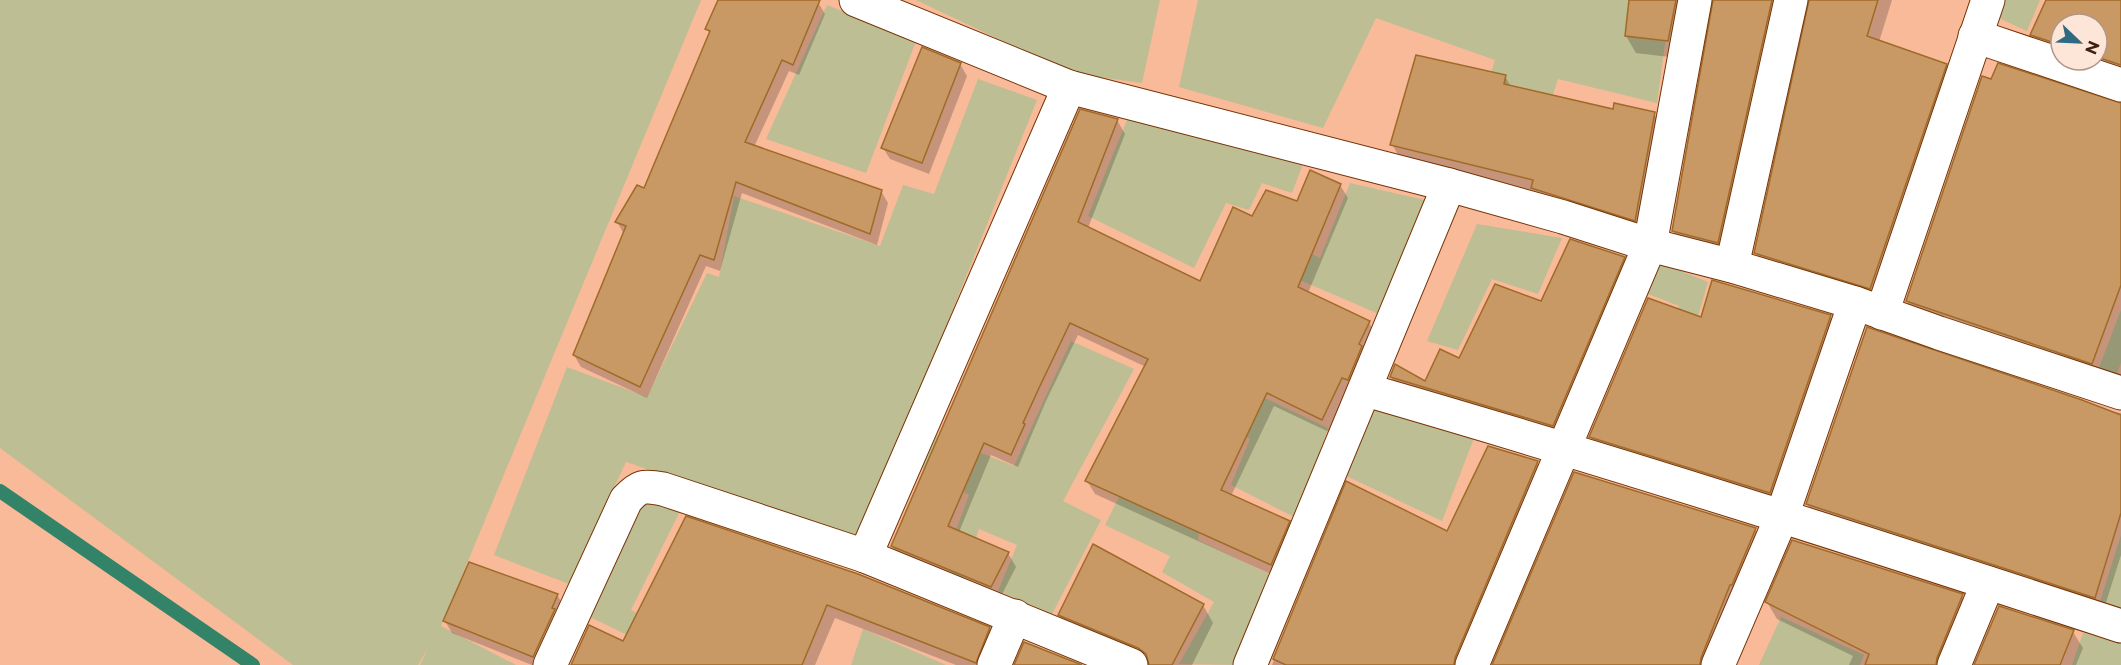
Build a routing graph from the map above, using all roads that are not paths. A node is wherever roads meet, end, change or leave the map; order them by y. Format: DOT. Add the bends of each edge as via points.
graph roads {
  1 [pos="856,0"];
  2 [pos="1695,0"];
  3 [pos="1791,0"];
  4 [pos="1988,0"];
  5 [pos="1975,36"];
  6 [pos="2121,85"];
  7 [pos="1069,87"];
  8 [pos="1449,185"];
  9 [pos="1650,245"];
  10 [pos="1732,266"];
  11 [pos="1869,308"];
  12 [pos="1366,390"];
  13 [pos="2121,393"];
  14 [pos="1565,448"];
  15 [pos="1782,516"];
  16 [pos="865,556"];
  17 [pos="1988,583"];
  18 [pos="1015,616"];
  19 [pos="2121,626"];
  20 [pos="550,665"];
  21 [pos="994,665"];
  22 [pos="1131,665"];
  23 [pos="1250,665"];
  24 [pos="1472,665"];
  25 [pos="1719,665"];
  26 [pos="1954,665"];
  1 -- 7 [label="street"];
  2 -- 9 [label="street"];
  3 -- 10 [label="street"];
  4 -- 5 [label="street"];
  5 -- 6 [label="street"];
  5 -- 11 [label="street"];
  7 -- 8 [label="street"];
  7 -- 16 [label="street"];
  8 -- 9 [label="street"];
  8 -- 12 [label="street"];
  9 -- 10 [label="street"];
  9 -- 14 [label="street"];
  10 -- 11 [label="street"];
  11 -- 13 [label="street"];
  11 -- 15 [label="street"];
  12 -- 14 [label="street"];
  12 -- 23 [label="street"];
  14 -- 15 [label="street"];
  14 -- 24 [label="street"];
  15 -- 17 [label="street"];
  15 -- 25 [label="street"];
  16 -- 18 [label="street"];
  16 -- 20 [label="street" via="663,489 637,489 626,500"];
  17 -- 19 [label="street"];
  17 -- 26 [label="street"];
  18 -- 21 [label="street"];
  18 -- 22 [label="street"];
}
